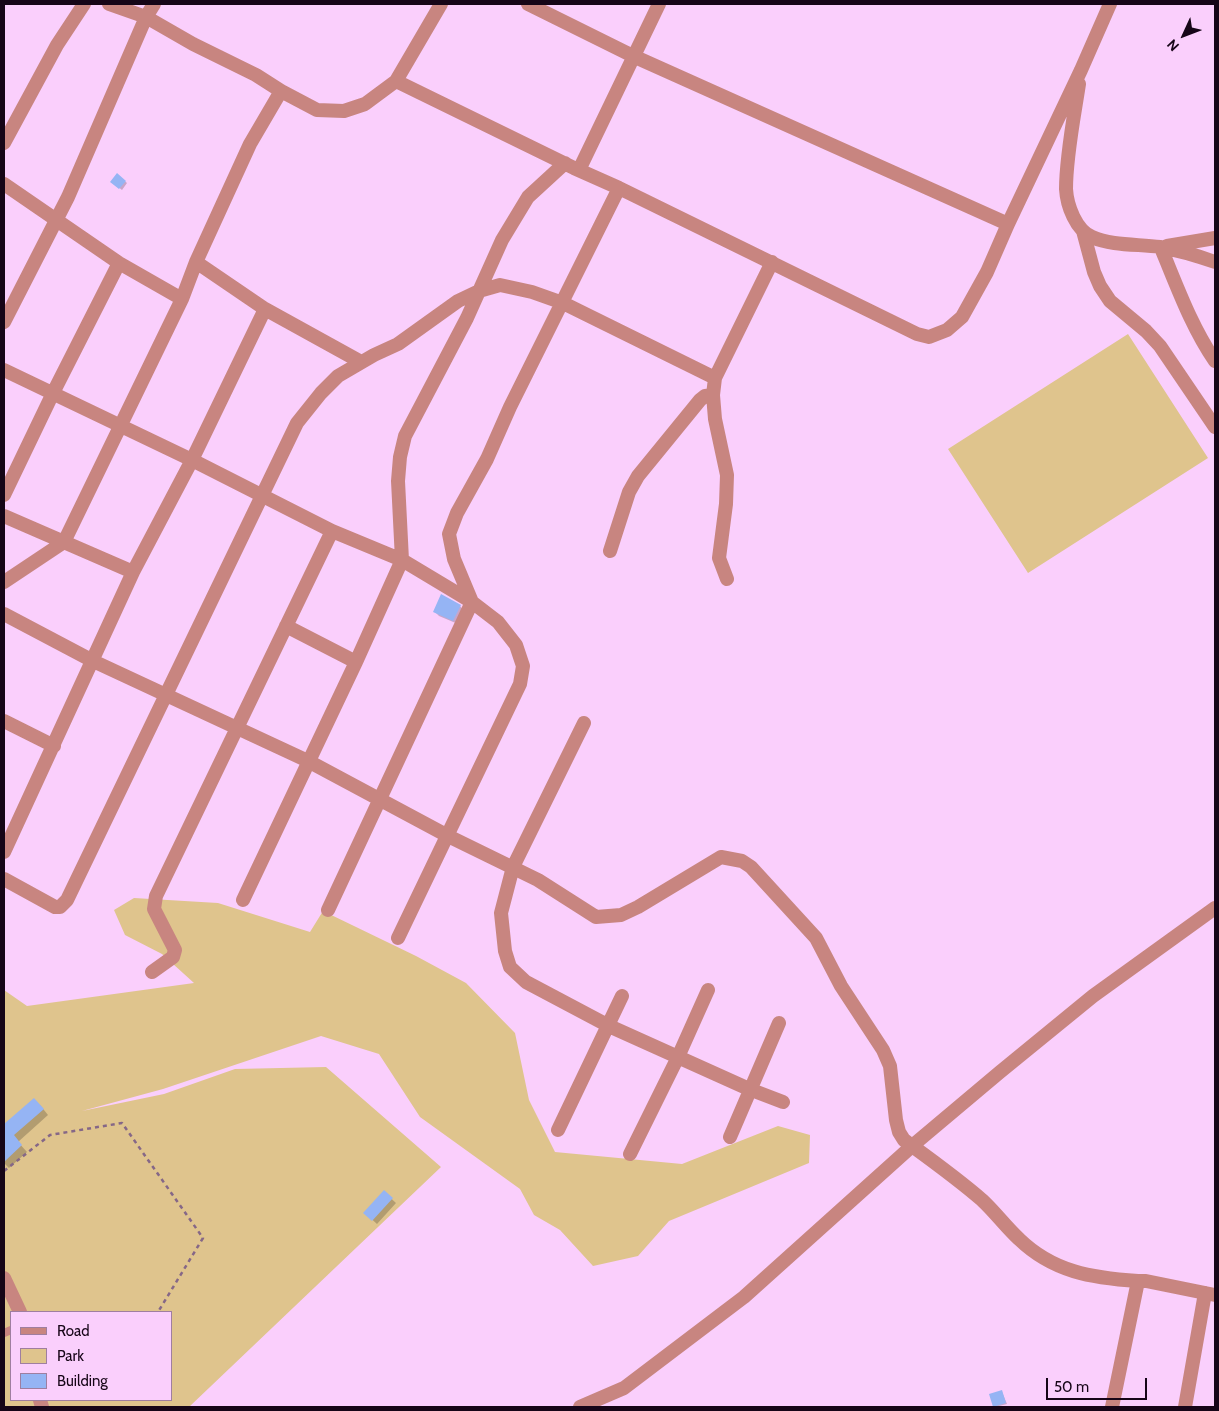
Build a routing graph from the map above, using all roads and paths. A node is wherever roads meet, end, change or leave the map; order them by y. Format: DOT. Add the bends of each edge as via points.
graph roads {
  1 [pos="84,4"];
  2 [pos="109,4"];
  3 [pos="154,4"];
  4 [pos="441,4"];
  5 [pos="528,4"];
  6 [pos="659,4"];
  7 [pos="1110,4"];
  8 [pos="146,17"];
  9 [pos="633,56"];
  10 [pos="1081,70"];
  11 [pos="396,81"];
  12 [pos="281,91"];
  13 [pos="4,143"];
  14 [pos="565,163"];
  15 [pos="579,170"];
  16 [pos="4,184"];
  17 [pos="619,188"];
  18 [pos="56,221"];
  19 [pos="1008,224"];
  20 [pos="1083,231"];
  21 [pos="1215,238"];
  22 [pos="1161,248"];
  23 [pos="196,262"];
  24 [pos="772,262"];
  25 [pos="1215,262"];
  26 [pos="120,263"];
  27 [pos="479,291"];
  28 [pos="182,299"];
  29 [pos="563,303"];
  30 [pos="265,309"];
  31 [pos="4,322"];
  32 [pos="1215,361"];
  33 [pos="361,362"];
  34 [pos="4,370"];
  35 [pos="715,378"];
  36 [pos="53,393"];
  37 [pos="713,395"];
  38 [pos="120,426"];
  39 [pos="1215,427"];
  40 [pos="192,460"];
  41 [pos="4,495"];
  42 [pos="262,495"];
  43 [pos="4,516"];
  44 [pos="332,531"];
  45 [pos="64,542"];
  46 [pos="610,551"];
  47 [pos="402,560"];
  48 [pos="133,572"];
  49 [pos="727,579"];
  50 [pos="4,582"];
  51 [pos="472,602"];
  52 [pos="4,614"];
  53 [pos="286,626"];
  54 [pos="93,661"];
  55 [pos="356,662"];
  56 [pos="167,695"];
  57 [pos="4,721"];
  58 [pos="584,723"];
  59 [pos="236,728"];
  60 [pos="54,746"];
  61 [pos="308,761"];
  62 [pos="380,799"];
  63 [pos="448,836"];
  64 [pos="4,852"];
  65 [pos="514,867"];
  66 [pos="4,879"];
  67 [pos="243,900"];
  68 [pos="1215,908"];
  69 [pos="328,910"];
  70 [pos="398,938"];
  71 [pos="152,972"];
  72 [pos="708,990"];
  73 [pos="622,996"];
  74 [pos="779,1023"];
  75 [pos="608,1026"];
  76 [pos="678,1057"];
  77 [pos="749,1089"];
  78 [pos="783,1102"];
  79 [pos="558,1130"];
  80 [pos="730,1138"];
  81 [pos="912,1146"];
  82 [pos="630,1154"];
  83 [pos="4,1171"];
  84 [pos="4,1278"];
  85 [pos="1138,1282"];
  86 [pos="1210,1294"];
  87 [pos="20,1311"];
  88 [pos="159,1311"];
  89 [pos="580,1407"];
  90 [pos="1112,1407"];
  91 [pos="1185,1407"];
  1 -- 13 [label="street" via="57,45"];
  2 -- 8 [label="street"];
  3 -- 8 [label="street"];
  4 -- 11 [label="street"];
  5 -- 9 [label="street"];
  6 -- 9 [label="street"];
  7 -- 10 [label="street"];
  8 -- 12 [label="street"];
  8 -- 18 [label="street"];
  9 -- 15 [label="street"];
  9 -- 19 [label="street"];
  10 -- 19 [label="street"];
  10 -- 20 [label="street" via="1066,191 1072,216"];
  11 -- 12 [label="street" via="365,104 344,110 317,110"];
  11 -- 14 [label="street"];
  12 -- 23 [label="street" via="250,144"];
  14 -- 15 [label="street"];
  14 -- 27 [label="street" via="528,197 502,240"];
  15 -- 17 [label="street"];
  16 -- 18 [label="street"];
  17 -- 24 [label="street"];
  17 -- 29 [label="street"];
  18 -- 26 [label="street"];
  18 -- 31 [label="street"];
  19 -- 24 [label="street" via="962,317 947,330 929,337"];
  20 -- 22 [label="street" via="1109,241"];
  20 -- 39 [label="street" via="1100,286 1110,300 1160,346"];
  21 -- 22 [label="street"];
  22 -- 25 [label="street"];
  22 -- 32 [label="street" via="1186,310"];
  23 -- 28 [label="street"];
  23 -- 30 [label="street"];
  24 -- 35 [label="street"];
  26 -- 28 [label="street"];
  26 -- 36 [label="street"];
  27 -- 29 [label="street" via="500,285"];
  27 -- 33 [label="street" via="458,301 398,344"];
  27 -- 47 [label="street" via="405,436 398,481"];
  28 -- 38 [label="street"];
  29 -- 35 [label="street"];
  29 -- 51 [label="street" via="487,459 456,513 449,534 454,559"];
  30 -- 33 [label="street"];
  30 -- 40 [label="street"];
  33 -- 42 [label="street" via="338,376 297,423"];
  34 -- 36 [label="street"];
  35 -- 37 [label="street"];
  36 -- 38 [label="street"];
  36 -- 41 [label="street"];
  37 -- 46 [label="street" via="700,400 638,476 629,492"];
  37 -- 49 [label="street" via="727,475 719,558"];
  38 -- 40 [label="street"];
  38 -- 45 [label="street"];
  40 -- 42 [label="street"];
  40 -- 48 [label="street"];
  42 -- 44 [label="street"];
  42 -- 56 [label="street"];
  43 -- 45 [label="street"];
  44 -- 47 [label="street"];
  44 -- 53 [label="street"];
  45 -- 48 [label="street"];
  45 -- 50 [label="street"];
  47 -- 51 [label="street"];
  47 -- 55 [label="street"];
  48 -- 54 [label="street"];
  51 -- 62 [label="street"];
  51 -- 63 [label="street" via="498,622 516,645 523,666 520,684"];
  52 -- 54 [label="street"];
  53 -- 55 [label="street"];
  53 -- 59 [label="street"];
  54 -- 56 [label="street"];
  54 -- 60 [label="street"];
  55 -- 61 [label="street"];
  56 -- 59 [label="street"];
  56 -- 66 [label="street" via="64,904 55,907"];
  57 -- 60 [label="street"];
  58 -- 65 [label="street"];
  59 -- 61 [label="street"];
  59 -- 71 [label="street" via="156,896 154,908 175,950 173,956"];
  60 -- 64 [label="street"];
  61 -- 62 [label="street"];
  61 -- 67 [label="street"];
  62 -- 63 [label="street"];
  62 -- 69 [label="street"];
  63 -- 65 [label="street"];
  63 -- 70 [label="street"];
  65 -- 75 [label="street" via="501,913 510,967 526,982"];
  65 -- 81 [label="street" via="602,917 638,907 721,857 742,861 751,867 816,938 841,986 884,1050 890,1066 899,1132"];
  68 -- 81 [label="street" via="1093,996"];
  72 -- 76 [label="street"];
  73 -- 75 [label="street"];
  74 -- 77 [label="street"];
  75 -- 76 [label="street"];
  75 -- 79 [label="street"];
  76 -- 77 [label="street"];
  76 -- 82 [label="street"];
  77 -- 78 [label="street"];
  77 -- 80 [label="street"];
  81 -- 85 [label="street" via="982,1200 1020,1240 1046,1259 1081,1274"];
  81 -- 89 [label="street" via="744,1297 624,1388"];
  83 -- 88 [label="path" via="50,1135 122,1123 203,1238"];
  84 -- 87 [label="street"];
  85 -- 86 [label="street" via="1146,1280"];
  85 -- 90 [label="street"];
  86 -- 91 [label="street"];
}
